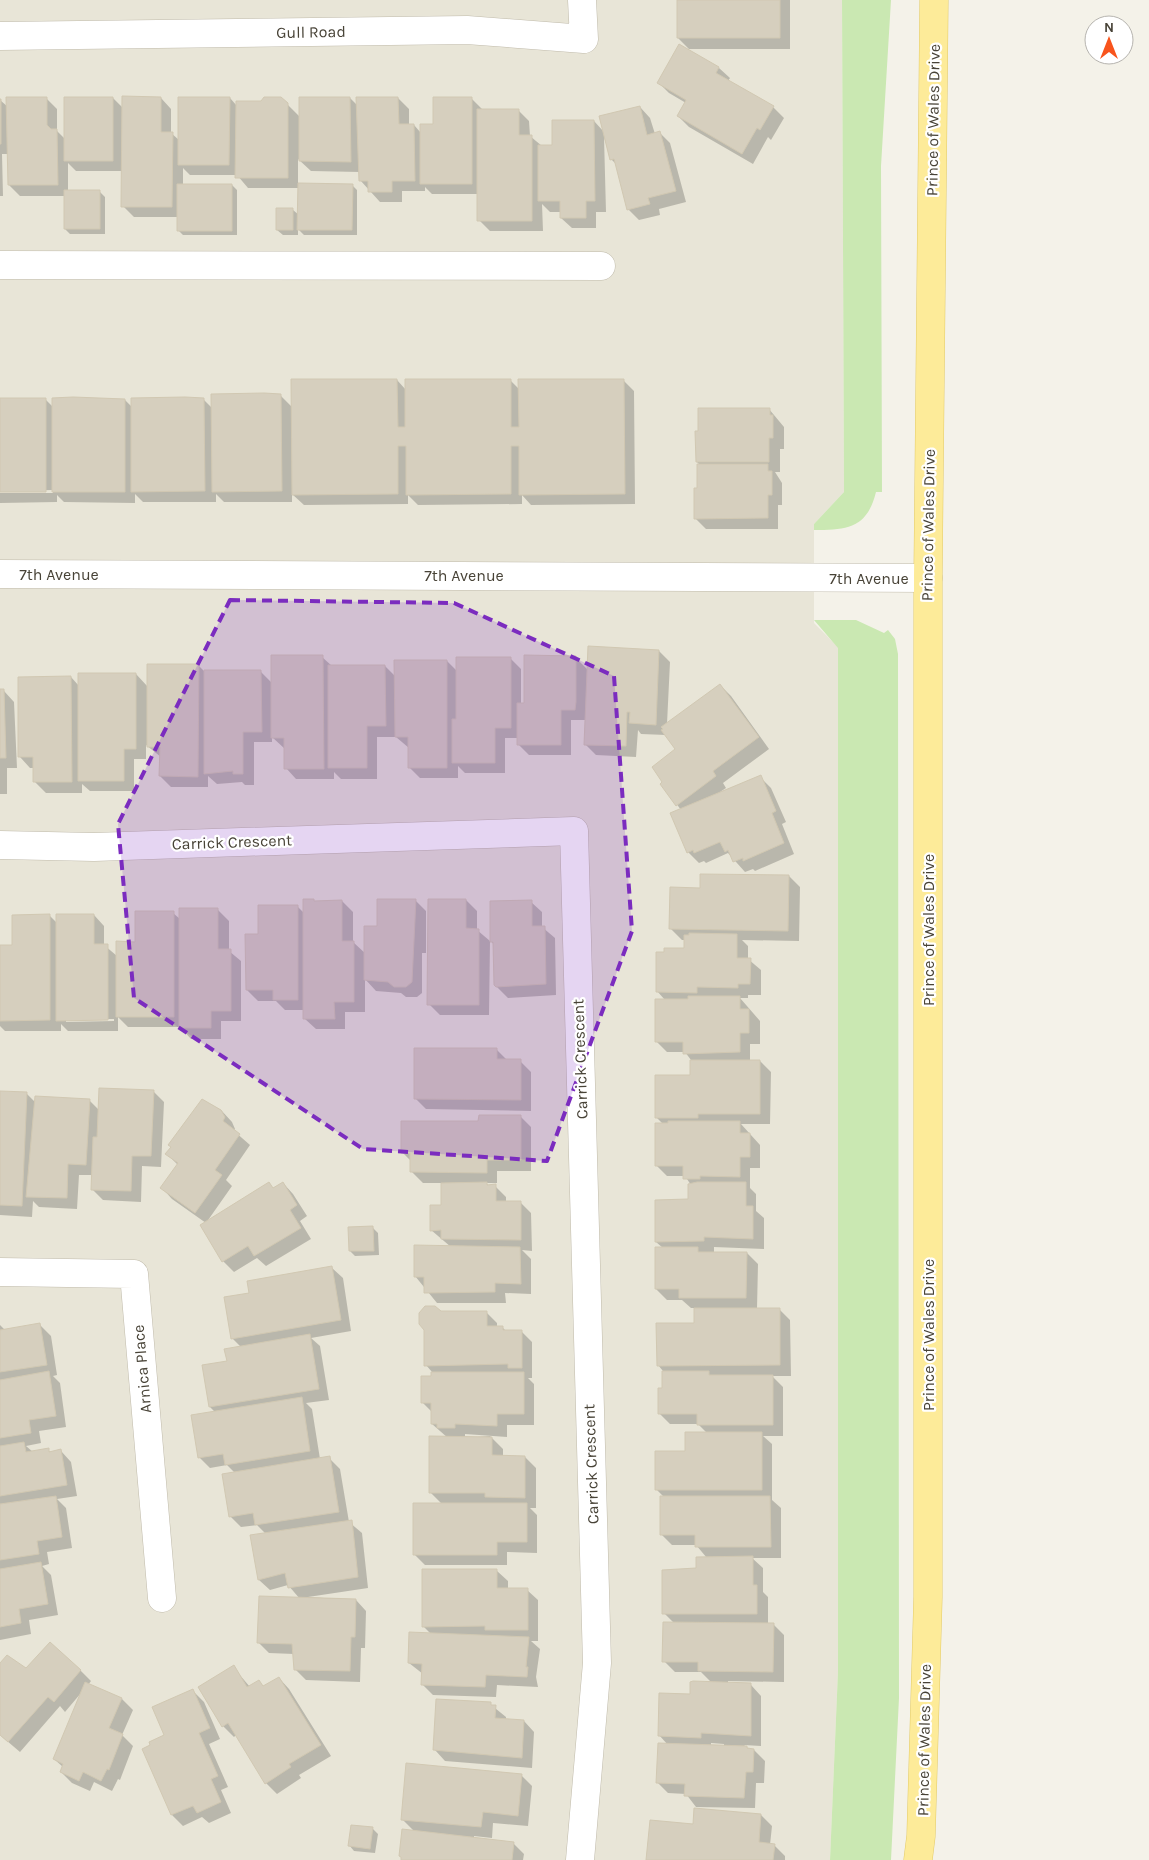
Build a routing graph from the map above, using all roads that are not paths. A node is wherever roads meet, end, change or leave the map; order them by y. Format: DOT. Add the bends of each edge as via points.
graph roads {
  1 [pos="582,0"];
  2 [pos="934,0"];
  3 [pos="0,36"];
  4 [pos="0,265"];
  5 [pos="601,266"];
  6 [pos="0,574"];
  7 [pos="928,578"];
  8 [pos="0,845"];
  9 [pos="0,1272"];
  10 [pos="162,1598"];
  11 [pos="580,1860"];
  12 [pos="918,1860"];
  1 -- 3 [label="street, Gull Road" via="584,39 468,30"];
  2 -- 7 [label="main road, Prince of Wales Drive"];
  4 -- 5 [label="street"];
  6 -- 7 [label="street, 7th Avenue"];
  7 -- 12 [label="main road, Prince of Wales Drive" via="928,1597"];
  8 -- 11 [label="street, Carrick Crescent" via="94,847 574,831 597,1663"];
  9 -- 10 [label="street, Arnica Place" via="134,1274"];
}
